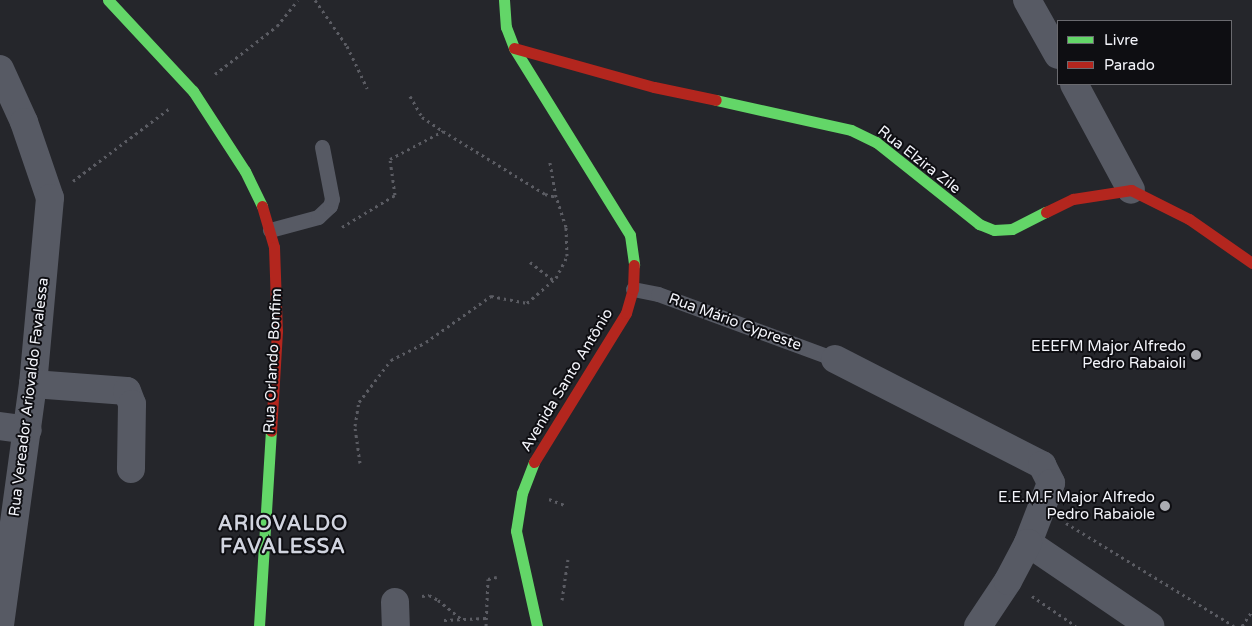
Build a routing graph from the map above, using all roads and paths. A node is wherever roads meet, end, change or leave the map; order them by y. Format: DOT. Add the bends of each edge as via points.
graph roads {
  1 [pos="108,0"];
  2 [pos="297,0"];
  3 [pos="315,0"];
  4 [pos="504,0"];
  5 [pos="1027,0"];
  6 [pos="514,48"];
  7 [pos="1057,53"];
  8 [pos="0,69"];
  9 [pos="1075,85"];
  10 [pos="367,88"];
  11 [pos="193,91"];
  12 [pos="410,96"];
  13 [pos="443,131"];
  14 [pos="322,147"];
  15 [pos="576,148"];
  16 [pos="1131,190"];
  17 [pos="556,197"];
  18 [pos="50,198"];
  19 [pos="338,229"];
  20 [pos="270,230"];
  21 [pos="530,262"];
  22 [pos="1252,262"];
  23 [pos="553,280"];
  24 [pos="633,288"];
  25 [pos="836,359"];
  26 [pos="33,384"];
  27 [pos="0,426"];
  28 [pos="28,430"];
  29 [pos="360,463"];
  30 [pos="131,469"];
  31 [pos="1043,509"];
  32 [pos="1028,543"];
  33 [pos="504,576"];
  34 [pos="1008,581"];
  35 [pos="1252,611"];
  36 [pos="396,614"];
  37 [pos="486,618"];
  38 [pos="444,620"];
  39 [pos="463,620"];
  40 [pos="0,626"];
  41 [pos="259,626"];
  42 [pos="486,626"];
  43 [pos="537,626"];
  44 [pos="978,626"];
  45 [pos="1076,626"];
  46 [pos="1150,626"];
  47 [pos="1234,626"];
  48 [pos="1242,626"];
  1 -- 11 [label="street, Rua Orlando Bonfim"];
  2 -- 11 [label="path" via="277,26"];
  3 -- 10 [label="path" via="347,46"];
  4 -- 6 [label="street, Avenida Santo Antônio" via="506,27"];
  5 -- 7 [label="street"];
  6 -- 15 [label="street, Avenida Santo Antônio"];
  6 -- 16 [label="street, Rua Elzira Zile" via="654,87 851,130 876,142 979,224 994,230 1012,229 1073,199"];
  8 -- 18 [label="street" via="24,122"];
  9 -- 16 [label="street"];
  11 -- 18 [label="path"];
  11 -- 20 [label="street, Rua Orlando Bonfim" via="245,171"];
  12 -- 13 [label="path" via="422,117"];
  13 -- 17 [label="path"];
  13 -- 19 [label="path" via="390,158 395,194"];
  14 -- 20 [label="lane" via="332,199 330,206 318,217"];
  15 -- 17 [label="path" via="550,159"];
  15 -- 24 [label="street, Avenida Santo Antônio" via="630,235"];
  16 -- 22 [label="street" via="1189,219"];
  17 -- 23 [label="path" via="566,227 567,256"];
  18 -- 26 [label="street, Rua Vereador Ariovaldo Favalessa"];
  20 -- 41 [label="street, Rua Orlando Bonfim" via="277,282 277,331"];
  21 -- 23 [label="path"];
  23 -- 29 [label="path" via="527,303 492,296 426,342 391,360 359,402 355,426"];
  24 -- 25 [label="lane, Rua Mário Cypreste" via="658,294"];
  24 -- 43 [label="street, Avenida Santo Antônio" via="619,328 534,462 522,493 516,532"];
  25 -- 31 [label="street" via="943,412 1047,470 1051,483"];
  26 -- 28 [label="street, Rua Vereador Ariovaldo Favalessa"];
  26 -- 30 [label="street" via="127,391 132,404"];
  27 -- 28 [label="street"];
  28 -- 40 [label="street, Rua Vereador Ariovaldo Favalessa"];
  31 -- 32 [label="street"];
  31 -- 47 [label="path"];
  32 -- 34 [label="street"];
  32 -- 46 [label="street"];
  33 -- 37 [label="path" via="488,579"];
  34 -- 44 [label="street"];
  34 -- 45 [label="path"];
  35 -- 48 [label="path"];
  36 -- 39 [label="path" via="429,595"];
  37 -- 39 [label="path"];
  37 -- 42 [label="path"];
  38 -- 39 [label="path"];
}
